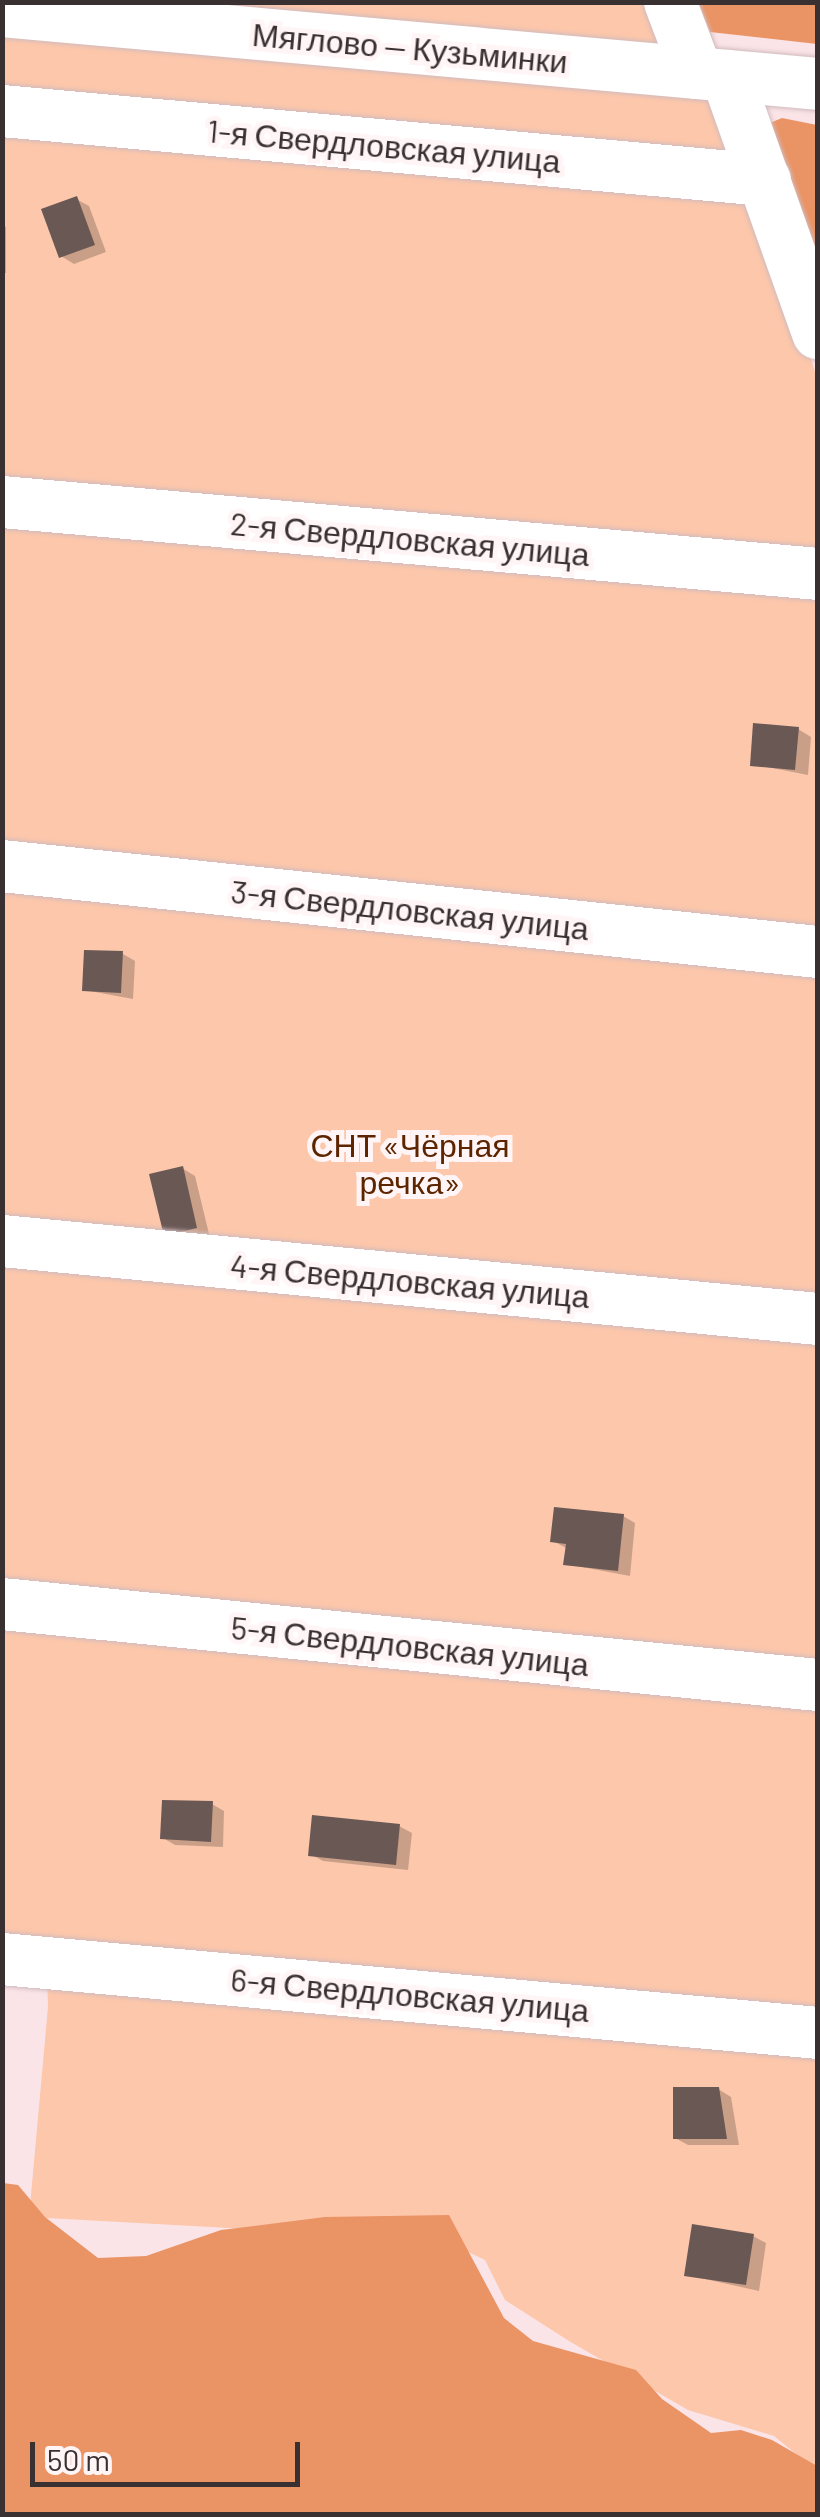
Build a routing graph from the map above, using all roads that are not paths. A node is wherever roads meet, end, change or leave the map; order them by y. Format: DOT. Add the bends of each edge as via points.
graph roads {
  1 [pos="670,2"];
  2 [pos="2,11"];
  3 [pos="712,74"];
  4 [pos="818,84"];
  5 [pos="2,111"];
  6 [pos="765,180"];
  7 [pos="818,332"];
  8 [pos="2,502"];
  9 [pos="818,574"];
  10 [pos="2,866"];
  11 [pos="818,952"];
  12 [pos="2,1241"];
  13 [pos="818,1318"];
  14 [pos="2,1604"];
  15 [pos="818,1685"];
  16 [pos="2,1958"];
  17 [pos="818,2032"];
  1 -- 3 [label="street"];
  2 -- 3 [label="street, Мяглово — Кузьминки"];
  3 -- 4 [label="street, Мяглово — Кузьминки"];
  3 -- 6 [label="street"];
  5 -- 6 [label="street, 1-я Свердловская улица"];
  6 -- 7 [label="street"];
  8 -- 9 [label="street, 2-я Свердловская улица"];
  10 -- 11 [label="street, 3-я Свердловская улица"];
  12 -- 13 [label="street, 4-я Свердловская улица"];
  14 -- 15 [label="street, 5-я Свердловская улица"];
  16 -- 17 [label="street, 6-я Свердловская улица"];
}
